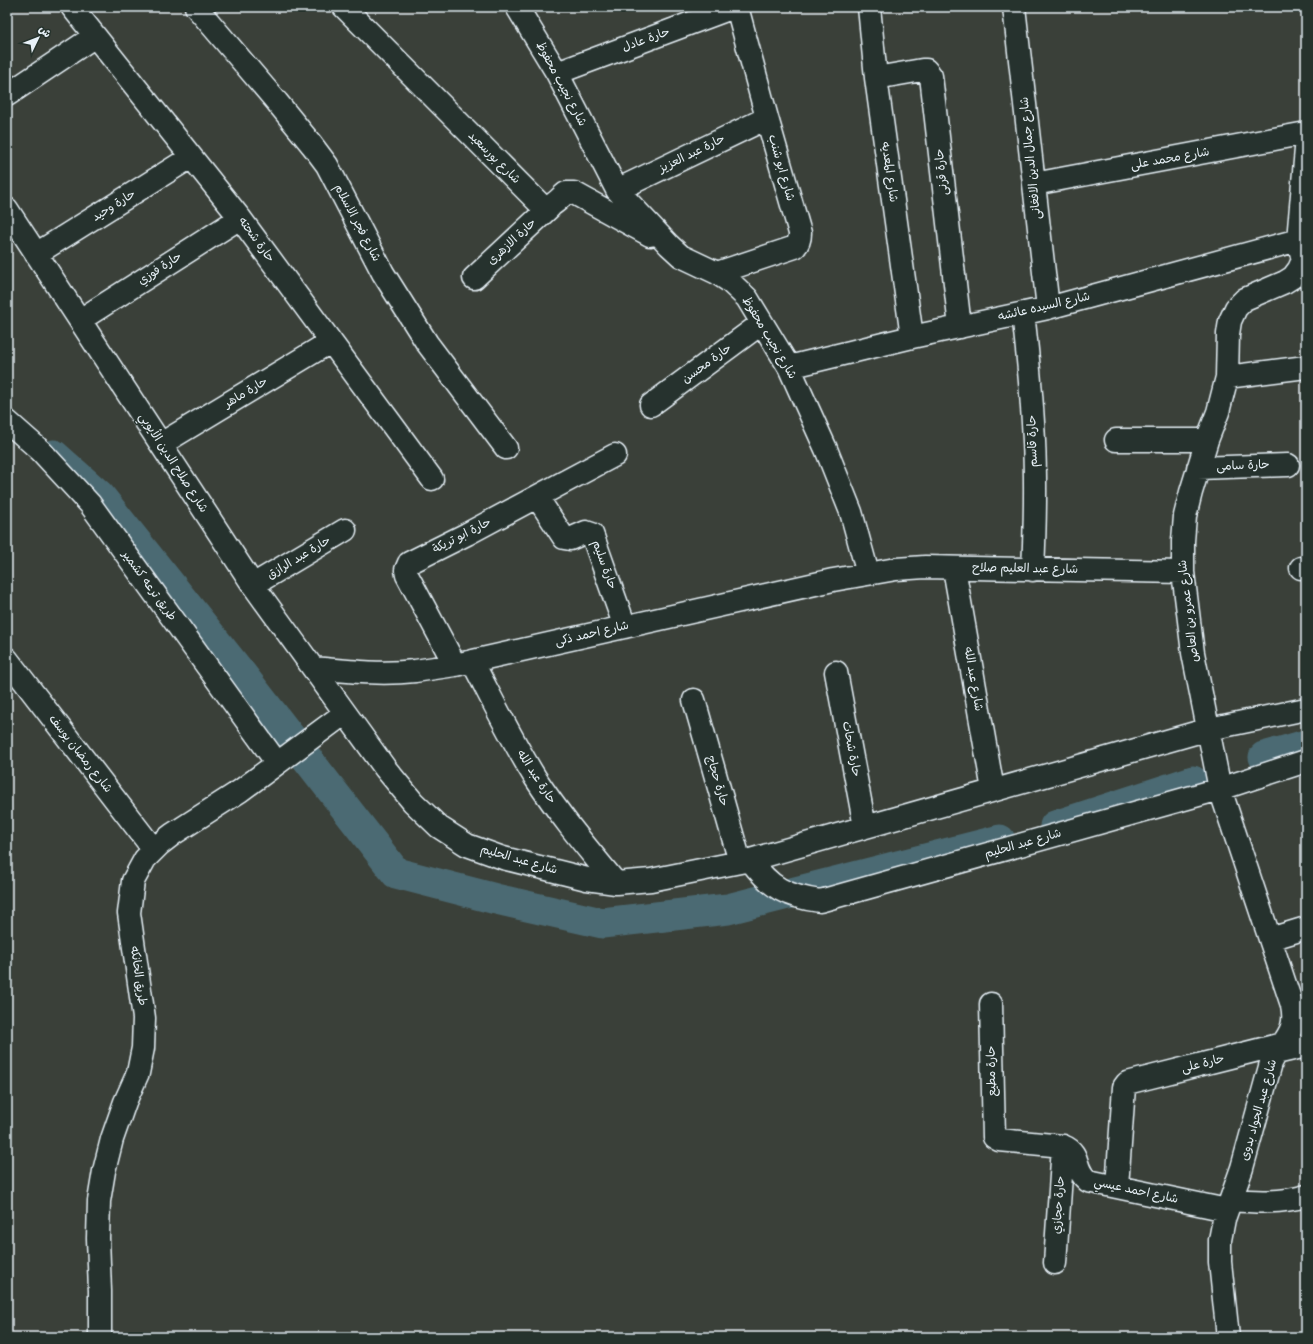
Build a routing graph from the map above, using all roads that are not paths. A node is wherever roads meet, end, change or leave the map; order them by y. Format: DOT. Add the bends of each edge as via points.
graph roads {
  1 [pos="72,7"];
  2 [pos="196,7"];
  3 [pos="344,7"];
  4 [pos="517,7"];
  5 [pos="736,7"];
  6 [pos="869,7"];
  7 [pos="1014,7"];
  8 [pos="95,36"];
  9 [pos="557,73"];
  10 [pos="876,78"];
  11 [pos="7,95"];
  12 [pos="766,118"];
  13 [pos="1306,134"];
  14 [pos="1306,149"];
  15 [pos="191,157"];
  16 [pos="1034,184"];
  17 [pos="617,190"];
  18 [pos="550,206"];
  19 [pos="7,209"];
  20 [pos="240,218"];
  21 [pos="1301,226"];
  22 [pos="669,246"];
  23 [pos="36,254"];
  24 [pos="717,273"];
  25 [pos="474,278"];
  26 [pos="1048,308"];
  27 [pos="1023,313"];
  28 [pos="80,320"];
  29 [pos="762,323"];
  30 [pos="960,327"];
  31 [pos="912,337"];
  32 [pos="330,342"];
  33 [pos="789,367"];
  34 [pos="1306,367"];
  35 [pos="1228,377"];
  36 [pos="651,405"];
  37 [pos="7,421"];
  38 [pos="1116,440"];
  39 [pos="1207,440"];
  40 [pos="161,444"];
  41 [pos="506,448"];
  42 [pos="615,455"];
  43 [pos="1288,465"];
  44 [pos="1198,468"];
  45 [pos="432,479"];
  46 [pos="537,496"];
  47 [pos="345,530"];
  48 [pos="954,568"];
  49 [pos="1034,570"];
  50 [pos="1183,572"];
  51 [pos="868,574"];
  52 [pos="253,585"];
  53 [pos="625,627"];
  54 [pos="7,659"];
  55 [pos="464,663"];
  56 [pos="313,668"];
  57 [pos="836,672"];
  58 [pos="694,700"];
  59 [pos="1306,709"];
  60 [pos="345,713"];
  61 [pos="1209,729"];
  62 [pos="282,759"];
  63 [pos="1306,761"];
  64 [pos="1220,789"];
  65 [pos="993,790"];
  66 [pos="865,827"];
  67 [pos="154,850"];
  68 [pos="745,861"];
  69 [pos="616,883"];
  70 [pos="1306,928"];
  71 [pos="1270,939"];
  72 [pos="991,1004"];
  73 [pos="1306,1046"];
  74 [pos="1279,1049"];
  75 [pos="1063,1146"];
  76 [pos="1117,1187"];
  77 [pos="1306,1196"];
  78 [pos="1229,1205"];
  79 [pos="1054,1263"];
  80 [pos="100,1337"];
  81 [pos="1228,1337"];
  1 -- 8 [label="street, حارة شحته"];
  2 -- 41 [label="street, شارع فجر الاسلام" via="327,165 383,273 427,343"];
  3 -- 18 [label="street, شارع بورسعيد" via="538,202 545,207"];
  4 -- 9 [label="street, شارع نجيب محفوظ"];
  5 -- 9 [label="street, حارة عادل"];
  5 -- 12 [label="street, شارع ابو شنب"];
  6 -- 10 [label="street, شارع المعديه"];
  7 -- 16 [label="street, شارع جمال الدين الافغانى"];
  8 -- 11 [label="street"];
  8 -- 15 [label="street, حارة شحته"];
  9 -- 17 [label="street, شارع نجيب محفوظ"];
  10 -- 30 [label="street, حارة قرنى" via="922,70 926,70 931,76"];
  10 -- 31 [label="street, شارع المعديه"];
  12 -- 17 [label="street, حارة عبد العزيز"];
  12 -- 24 [label="street, شارع ابو شنب" via="800,233 799,244 791,249"];
  13 -- 16 [label="street, شارع محمد على"];
  14 -- 21 [label="street, شارع عمرو بن العاص"];
  15 -- 20 [label="street, حارة شحته"];
  15 -- 23 [label="street, حارة وحيد"];
  16 -- 26 [label="street, شارع جمال الدين الافغانى"];
  17 -- 22 [label="street, شارع نجيب محفوظ"];
  18 -- 22 [label="street" via="566,193 574,193"];
  18 -- 25 [label="street, حارة الازهرى"];
  19 -- 23 [label="street, شارع صلاح الدين الأيوبي"];
  20 -- 28 [label="street, حارة فوزي"];
  20 -- 32 [label="street, حارة شحته"];
  21 -- 26 [label="street, شارع السيده عائشه"];
  21 -- 35 [label="street, شارع عمرو بن العاص" via="1303,260 1299,269 1284,282 1246,299 1236,308 1228,334"];
  22 -- 24 [label="street, شارع نجيب محفوظ" via="681,256"];
  23 -- 28 [label="street, شارع صلاح الدين الأيوبي"];
  24 -- 29 [label="street, شارع نجيب محفوظ" via="747,298"];
  26 -- 27 [label="street, شارع السيده عائشه"];
  27 -- 30 [label="street, شارع السيده عائشه"];
  27 -- 49 [label="street, حارة قاسم" via="1034,441"];
  28 -- 40 [label="street, شارع صلاح الدين الأيوبي"];
  29 -- 33 [label="street, شارع نجيب محفوظ"];
  29 -- 36 [label="street, حارة محسن"];
  30 -- 31 [label="street, شارع السيده عائشه"];
  31 -- 33 [label="street, شارع السيده عائشه"];
  32 -- 40 [label="street, حارة ماهر"];
  32 -- 45 [label="street, حارة شحته"];
  33 -- 51 [label="street, شارع نجيب محفوظ" via="851,512"];
  34 -- 35 [label="street"];
  35 -- 39 [label="street, شارع عمرو بن العاص"];
  37 -- 62 [label="street, طريق ترعه كشمير" via="41,451 90,504"];
  38 -- 39 [label="street"];
  39 -- 44 [label="street, شارع عمرو بن العاص"];
  40 -- 52 [label="street, شارع صلاح الدين الأيوبي"];
  42 -- 46 [label="street, حارة ابو تريكة"];
  43 -- 44 [label="street, حارة سامى"];
  44 -- 50 [label="street, شارع عمرو بن العاص" via="1185,516"];
  46 -- 53 [label="street, حارة سليم" via="564,538 570,539 586,532 592,534"];
  46 -- 55 [label="street, حارة ابو تريكة" via="407,566 407,575"];
  47 -- 52 [label="street, حارة عبد الرازق"];
  48 -- 49 [label="street, شارع عبد العليم صلاح"];
  48 -- 51 [label="street, شارع عبد العليم صلاح" via="896,569"];
  48 -- 65 [label="street, شارع عبد الله"];
  49 -- 50 [label="street, شارع عبد العليم صلاح"];
  50 -- 61 [label="street, شارع عمرو بن العاص" via="1193,653"];
  51 -- 53 [label="street, شارع احمد ذكى"];
  52 -- 56 [label="street, شارع صلاح الدين الأيوبي"];
  53 -- 55 [label="street, شارع احمد ذكى"];
  54 -- 67 [label="street, شارع رمضان يوسف"];
  55 -- 56 [label="street, شارع احمد ذكى" via="414,671 385,672"];
  55 -- 69 [label="street, حارة عبد الله" via="536,779 561,815"];
  56 -- 60 [label="street, شارع صلاح الدين الأيوبي"];
  57 -- 66 [label="street, حارة شحات"];
  58 -- 68 [label="street, حارة حجاج"];
  59 -- 61 [label="street, شارع عبد الحليم"];
  60 -- 62 [label="street, طريق الخانكه"];
  60 -- 69 [label="street, شارع عبد الحليم" via="413,802 439,827 467,845 503,858 587,879"];
  61 -- 64 [label="street, شارع عبد الجواد بدوى"];
  61 -- 65 [label="street, شارع عبد الحليم"];
  62 -- 67 [label="street, طريق الخانكه" via="240,791 173,834"];
  63 -- 64 [label="street, شارع عبد الحليم"];
  64 -- 68 [label="street, شارع عبد الحليم" via="820,901 799,898 780,890"];
  64 -- 71 [label="street, شارع عبد الجواد بدوى"];
  65 -- 66 [label="street, شارع عبد الحليم"];
  66 -- 68 [label="street, شارع عبد الحليم"];
  67 -- 80 [label="street, طريق الخانكه" via="145,859 133,881 129,913 144,1018 143,1048 138,1073 112,1139 100,1194"];
  68 -- 69 [label="street, شارع عبد الحليم" via="651,880"];
  70 -- 71 [label="street"];
  71 -- 74 [label="street, شارع عبد الجواد بدوى" via="1294,1014 1291,1032"];
  72 -- 75 [label="street, حارة مطيع" via="994,1137 999,1140"];
  73 -- 74 [label="street, حارة على"];
  74 -- 76 [label="street, حارة على" via="1127,1083 1124,1087"];
  74 -- 78 [label="street, شارع عبد الجواد بدوى" via="1271,1063"];
  75 -- 76 [label="street, شارع احمد عيسي" via="1074,1153 1079,1171 1088,1181"];
  75 -- 79 [label="street, حارة حجازي"];
  76 -- 78 [label="street, شارع احمد عيسي"];
  77 -- 78 [label="street, شارع احمد عيسي" via="1275,1202"];
  78 -- 81 [label="street, شارع عبد الجواد بدوى" via="1220,1240"];
}
